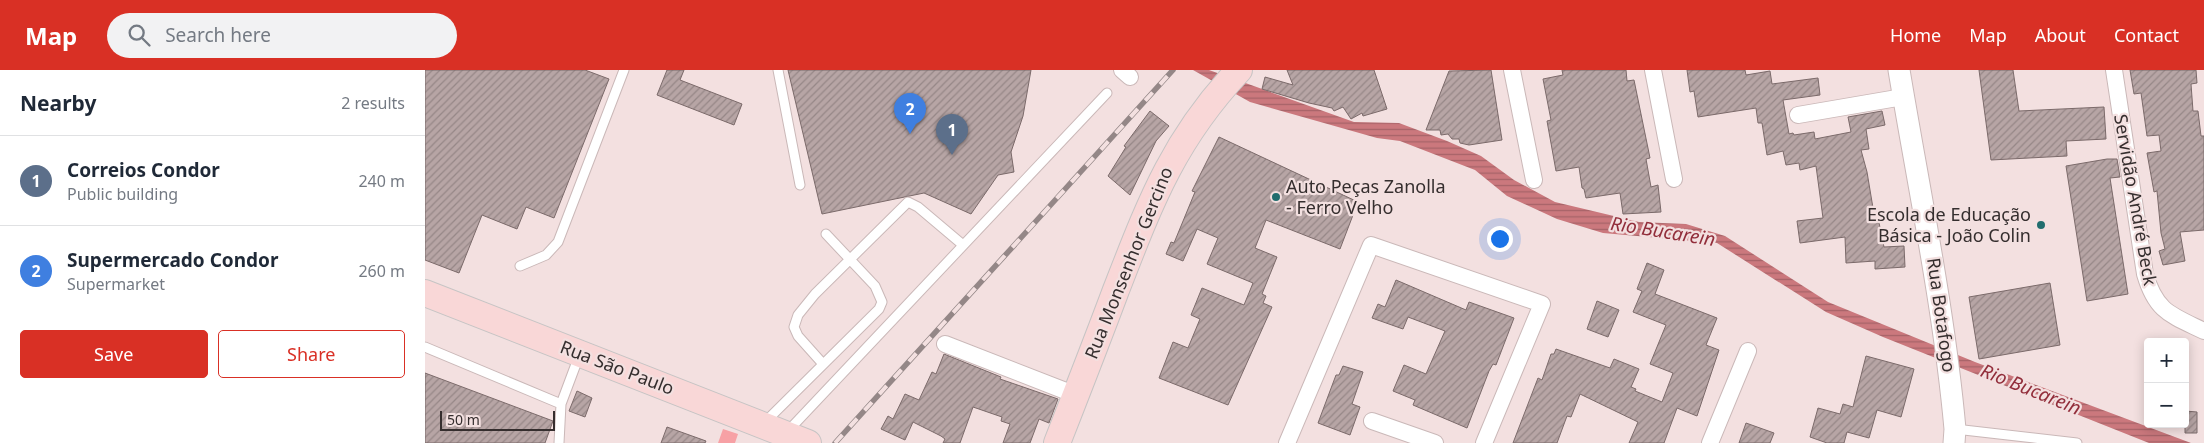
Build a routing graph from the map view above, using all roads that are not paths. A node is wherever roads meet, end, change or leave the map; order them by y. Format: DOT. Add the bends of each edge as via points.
graph roads {
  1 [pos="625,70"];
  2 [pos="778,70"];
  3 [pos="1239,70"];
  4 [pos="1512,70"];
  5 [pos="1653,70"];
  6 [pos="1899,70"];
  7 [pos="2114,70"];
  8 [pos="1107,94"];
  9 [pos="1903,97"];
  10 [pos="1798,115"];
  11 [pos="1675,179"];
  12 [pos="1534,180"];
  13 [pos="801,185"];
  14 [pos="826,234"];
  15 [pos="963,245"];
  16 [pos="851,261"];
  17 [pos="520,266"];
  18 [pos="425,293"];
  19 [pos="2204,331"];
  20 [pos="945,344"];
  21 [pos="425,347"];
  22 [pos="1748,351"];
  23 [pos="580,354"];
  24 [pos="823,364"];
  25 [pos="1076,394"];
  26 [pos="561,404"];
  27 [pos="1372,421"];
  28 [pos="785,434"];
  29 [pos="1954,436"];
  30 [pos="559,443"];
  31 [pos="1057,443"];
  32 [pos="1287,443"];
  33 [pos="1435,443"];
  34 [pos="1484,443"];
  35 [pos="1710,443"];
  36 [pos="2077,443"];
  1 -- 17 [label="lane" via="558,242 546,255"];
  2 -- 13 [label="lane"];
  3 -- 25 [label="main road, Rua Monsenhor Gercino" via="1213,96 1181,142 1164,174"];
  4 -- 12 [label="street"];
  5 -- 11 [label="street"];
  6 -- 9 [label="street, Rua Botafogo"];
  7 -- 19 [label="street, Servidão André Beck" via="2150,291 2156,303"];
  8 -- 15 [label="lane"];
  9 -- 10 [label="street"];
  9 -- 29 [label="street, Rua Botafogo" via="1927,220 1950,378"];
  14 -- 16 [label="lane"];
  15 -- 16 [label="lane" via="908,202"];
  15 -- 28 [label="lane"];
  16 -- 24 [label="lane" via="815,294 793,327 797,336"];
  16 -- 24 [label="lane" via="875,286 882,302 879,309"];
  18 -- 23 [label="main road, Rua São Paulo"];
  20 -- 25 [label="street"];
  21 -- 26 [label="lane"];
  22 -- 35 [label="street"];
  23 -- 26 [label="lane"];
  23 -- 28 [label="main road, Rua São Paulo"];
  24 -- 28 [label="lane"];
  25 -- 31 [label="main road, Rua Monsenhor Gercino"];
  26 -- 30 [label="lane"];
  27 -- 33 [label="street"];
  29 -- 36 [label="lane"];
  32 -- 34 [label="street" via="1371,245 1542,304"];
}
